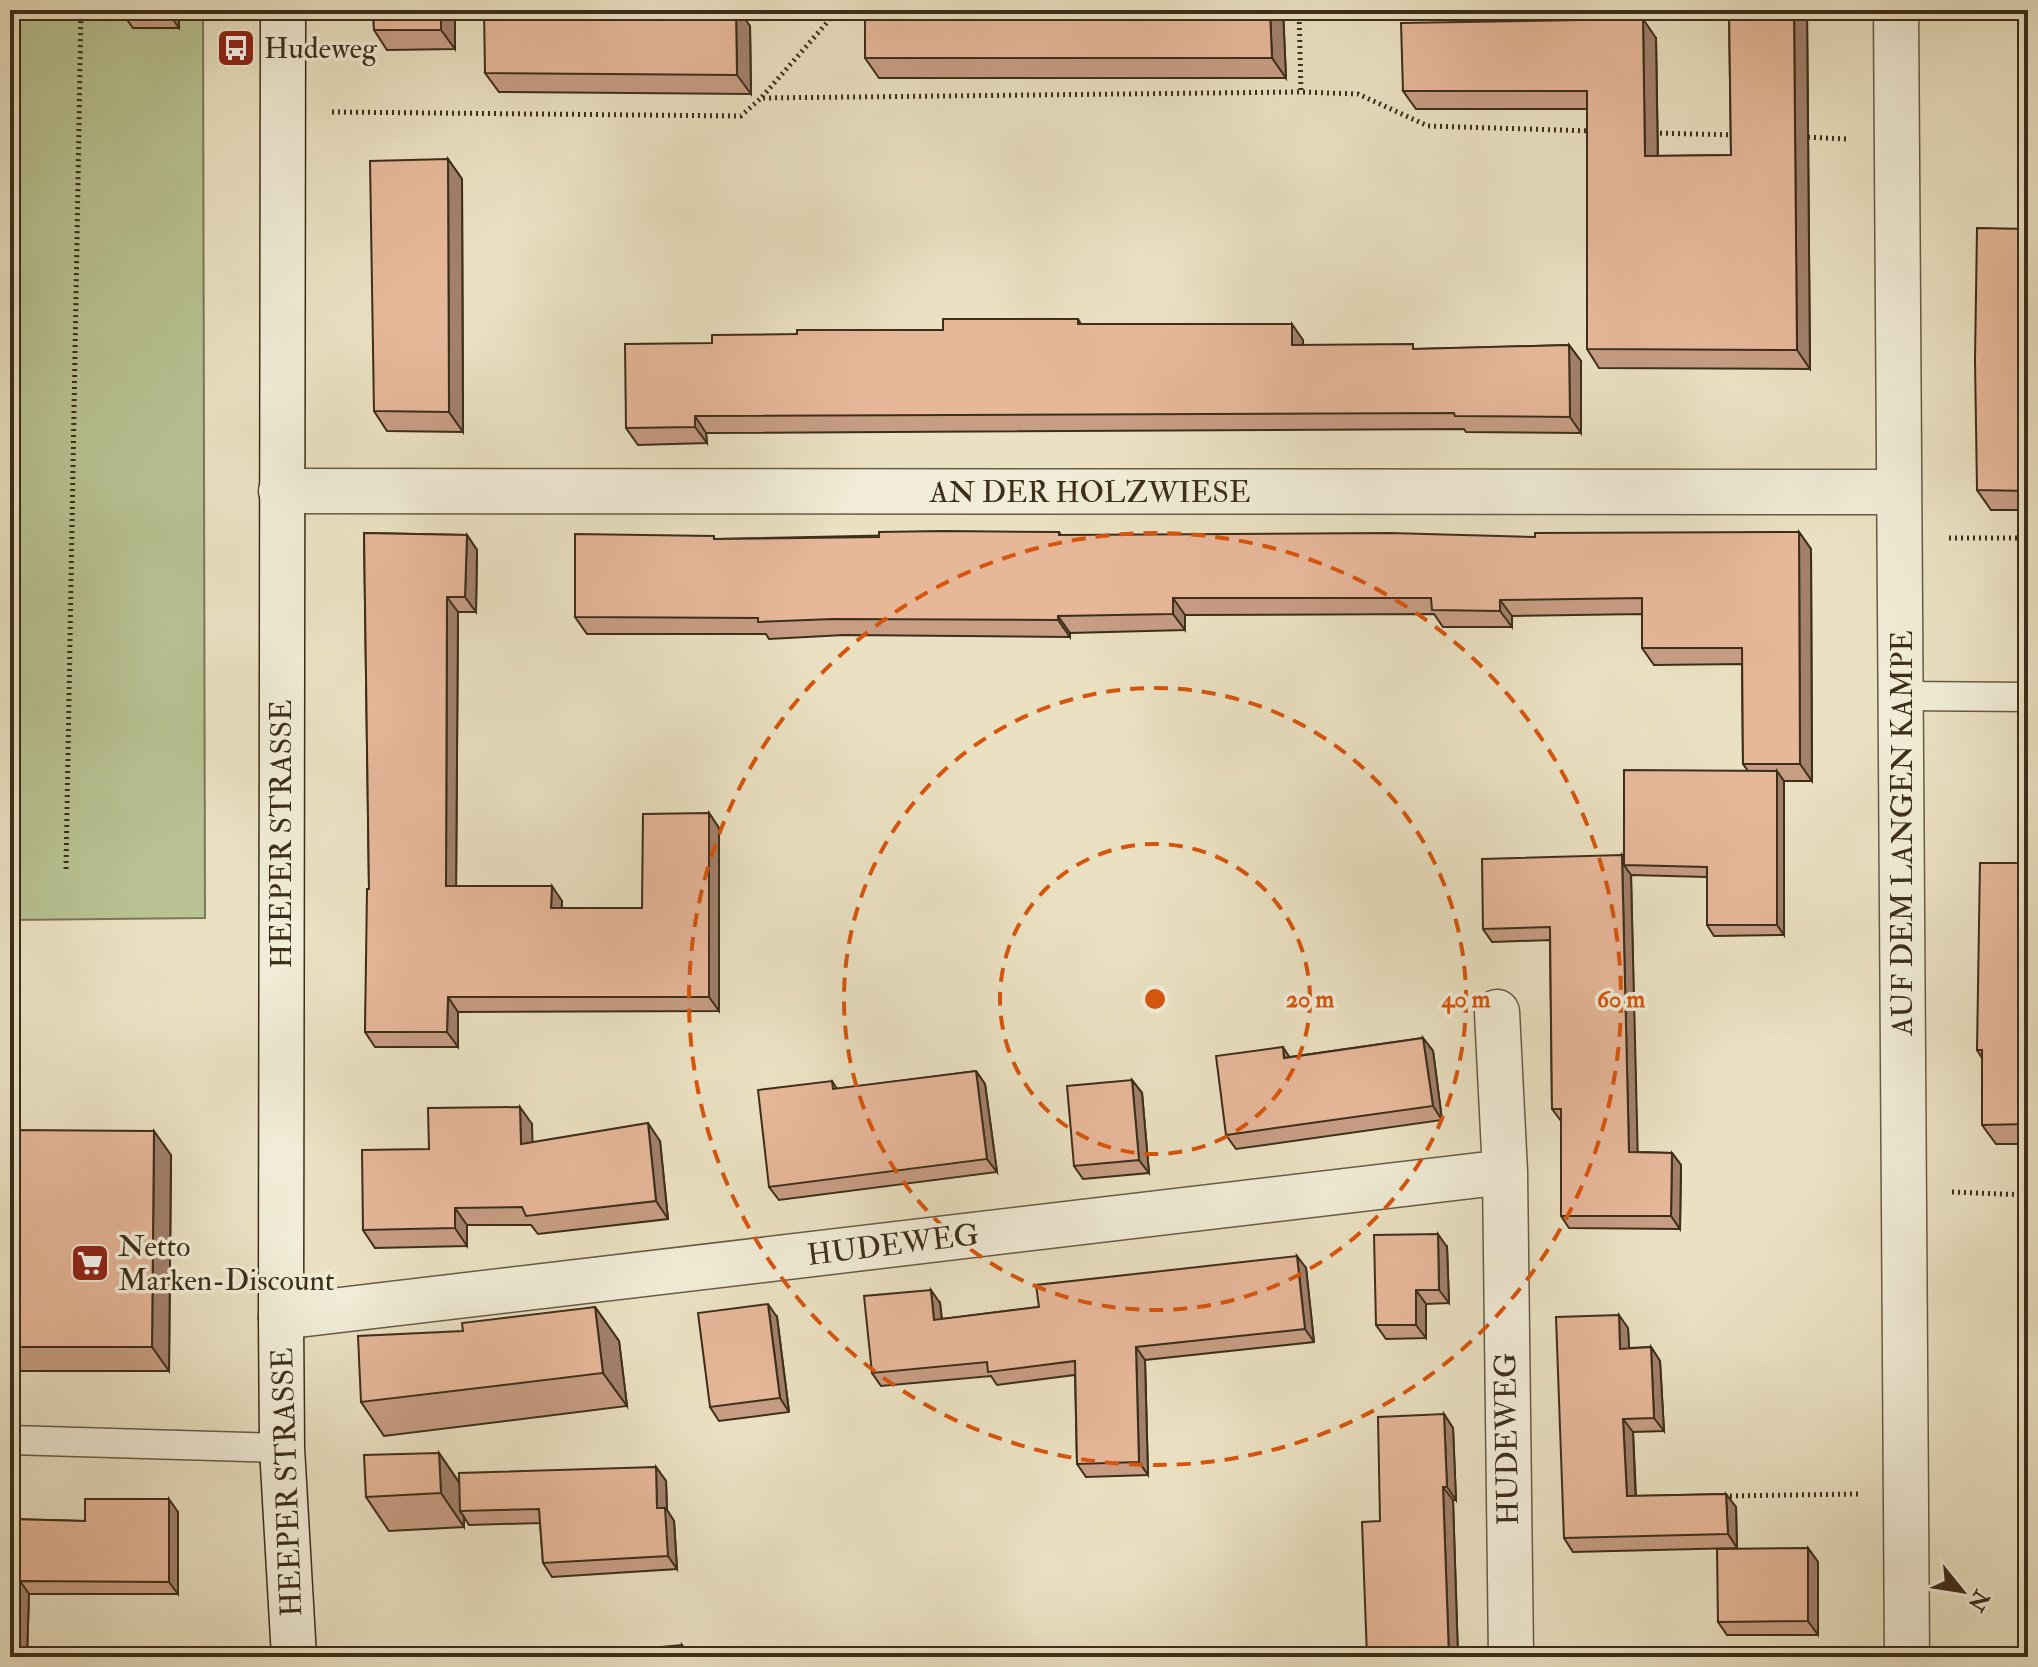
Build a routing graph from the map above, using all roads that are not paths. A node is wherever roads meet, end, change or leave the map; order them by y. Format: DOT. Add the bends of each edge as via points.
graph roads {
  1 [pos="283,10"];
  2 [pos="1896,10"];
  3 [pos="281,491"];
  4 [pos="1898,492"];
  5 [pos="1903,696"];
  6 [pos="2028,697"];
  7 [pos="1497,1012"];
  8 [pos="1505,1172"];
  9 [pos="281,1317"];
  10 [pos="10,1440"];
  11 [pos="282,1448"];
  12 [pos="294,1657"];
  13 [pos="1511,1657"];
  14 [pos="1907,1657"];
  1 -- 3 [label="street, HEEPER STRASSE"];
  2 -- 4 [label="street, AUF DEM LANGEN KAMPE"];
  3 -- 4 [label="street, AN DER HOLZWIESE"];
  3 -- 9 [label="street, HEEPER STRASSE"];
  4 -- 5 [label="street, AUF DEM LANGEN KAMPE"];
  5 -- 6 [label="lane"];
  5 -- 14 [label="street, AUF DEM LANGEN KAMPE"];
  7 -- 8 [label="street, HUDEWEG"];
  8 -- 9 [label="street, HUDEWEG"];
  8 -- 13 [label="street, HUDEWEG"];
  9 -- 11 [label="street, HEEPER STRASSE"];
  10 -- 11 [label="lane"];
  11 -- 12 [label="street, HEEPER STRASSE"];
}
